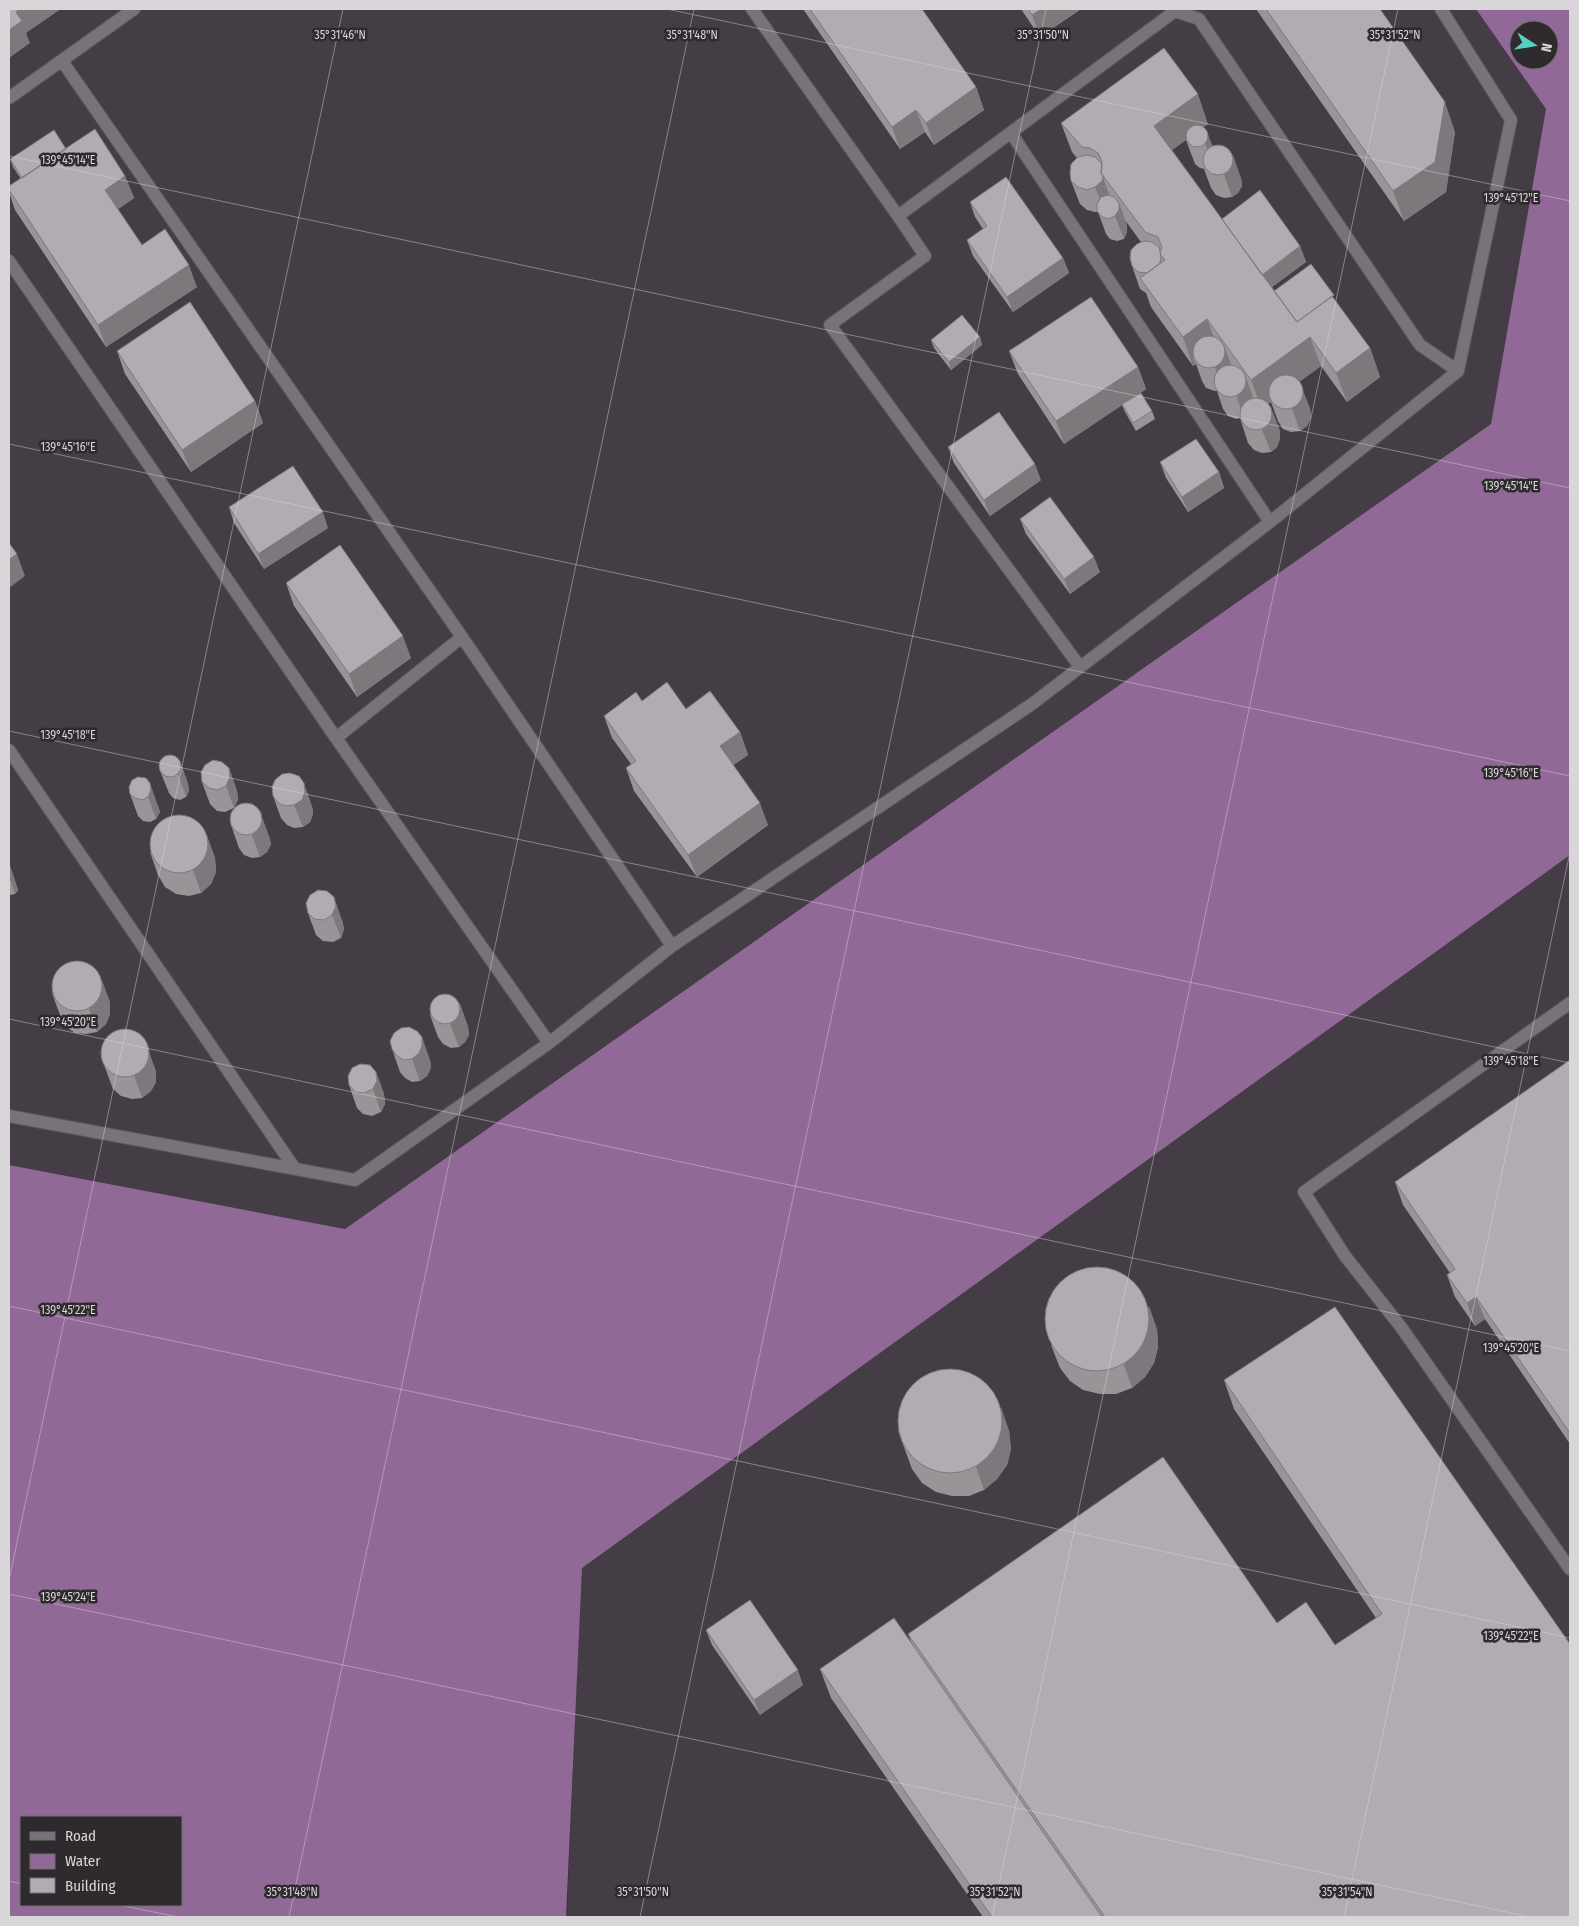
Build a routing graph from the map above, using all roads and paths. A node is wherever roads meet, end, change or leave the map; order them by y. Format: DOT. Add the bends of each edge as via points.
graph roads {
  1 [pos="134,9"];
  2 [pos="752,9"];
  3 [pos="1441,9"];
  4 [pos="62,61"];
  5 [pos="9,98"];
  6 [pos="1011,133"];
  7 [pos="898,216"];
  8 [pos="9,261"];
  9 [pos="1458,371"];
  10 [pos="1270,522"];
  11 [pos="462,637"];
  12 [pos="1080,667"];
  13 [pos="336,738"];
  14 [pos="9,750"];
  15 [pos="672,946"];
  16 [pos="1570,1003"];
  17 [pos="549,1043"];
  18 [pos="9,1116"];
  19 [pos="295,1169"];
  20 [pos="1570,1569"];
  1 -- 4 [label="street"];
  2 -- 7 [label="street"];
  3 -- 9 [label="street" via="1511,120"];
  4 -- 5 [label="street"];
  4 -- 11 [label="street"];
  6 -- 7 [label="street"];
  6 -- 9 [label="street" via="1175,11 1199,19 1420,345"];
  6 -- 10 [label="street"];
  7 -- 12 [label="street" via="925,256 830,325"];
  8 -- 13 [label="street"];
  9 -- 10 [label="street"];
  10 -- 12 [label="street"];
  11 -- 13 [label="street"];
  11 -- 15 [label="street"];
  12 -- 15 [label="street" via="1032,704"];
  13 -- 17 [label="street"];
  14 -- 19 [label="street"];
  15 -- 17 [label="street"];
  16 -- 20 [label="street" via="1304,1192 1346,1256 1401,1327"];
  17 -- 19 [label="street" via="355,1180"];
  18 -- 19 [label="street"];
}
